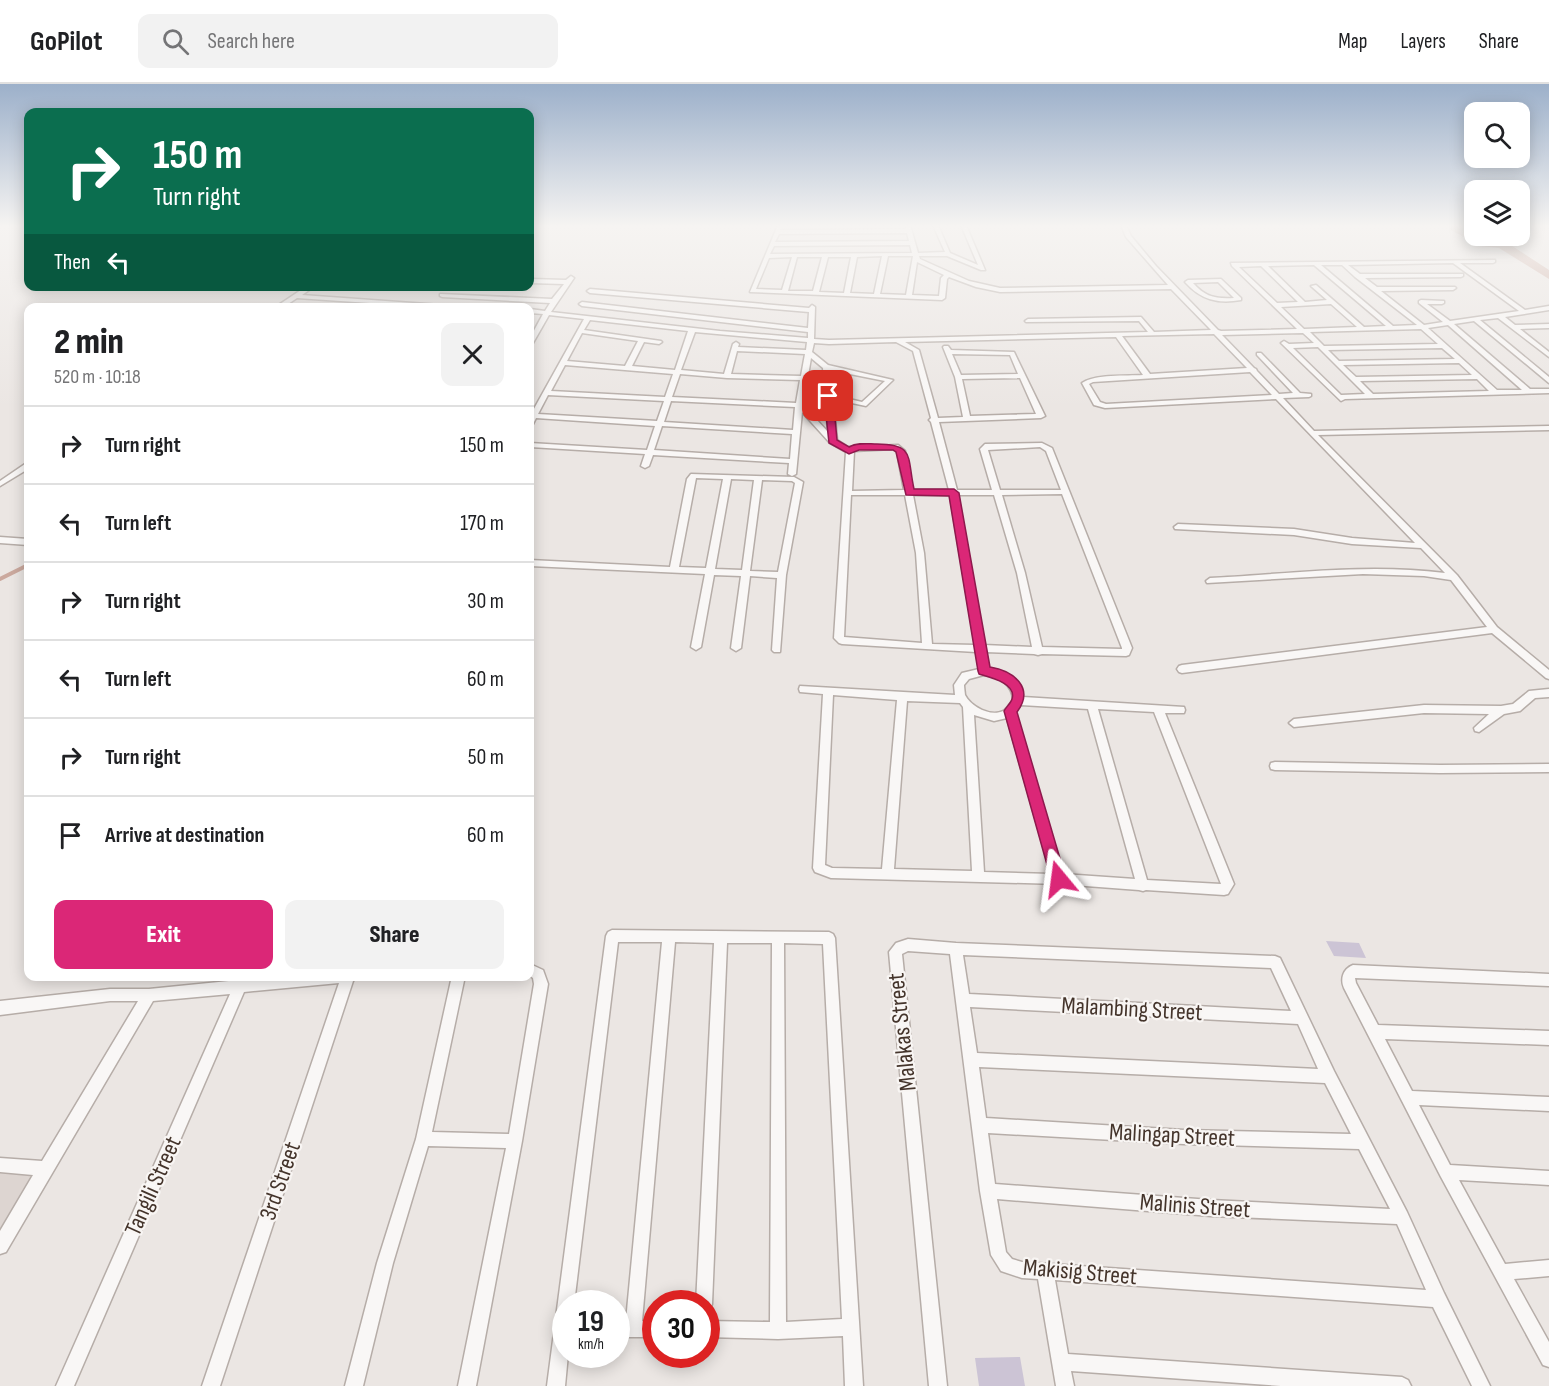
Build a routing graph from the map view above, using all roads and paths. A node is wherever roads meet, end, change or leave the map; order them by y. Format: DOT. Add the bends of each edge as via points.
graph roads {
  1 [pos="595,285"];
  2 [pos="565,286"];
  3 [pos="754,286"];
  4 [pos="787,286"];
  5 [pos="817,286"];
  6 [pos="849,286"];
  7 [pos="879,286"];
  8 [pos="911,286"];
  9 [pos="943,286"];
  10 [pos="979,286"];
  11 [pos="1191,286"];
  12 [pos="1225,286"];
  13 [pos="1256,286"];
  14 [pos="1285,286"];
  15 [pos="1314,286"];
  16 [pos="1342,286"];
  17 [pos="1370,286"];
  18 [pos="1487,286"];
  19 [pos="1174,287"];
  20 [pos="1453,288"];
  21 [pos="1374,289"];
  22 [pos="304,291"];
  23 [pos="446,291"];
  24 [pos="478,291"];
  25 [pos="525,291"];
  26 [pos="590,291"];
  27 [pos="785,292"];
  28 [pos="815,294"];
  29 [pos="442,295"];
  30 [pos="847,295"];
  31 [pos="296,296"];
  32 [pos="877,296"];
  33 [pos="473,297"];
  34 [pos="909,297"];
  35 [pos="520,299"];
  36 [pos="668,299"];
  37 [pos="1239,299"];
  38 [pos="554,301"];
  39 [pos="734,302"];
  40 [pos="1333,302"];
  41 [pos="1442,302"];
  42 [pos="286,303"];
  43 [pos="391,303"];
  44 [pos="435,303"];
  45 [pos="465,303"];
  46 [pos="582,304"];
  47 [pos="1304,304"];
  48 [pos="1276,305"];
  49 [pos="1547,309"];
  50 [pos="534,311"];
  51 [pos="1523,311"];
  52 [pos="547,312"];
  53 [pos="658,313"];
  54 [pos="575,315"];
  55 [pos="1500,315"];
  56 [pos="588,317"];
  57 [pos="1475,319"];
  58 [pos="726,321"];
  59 [pos="1028,321"];
  60 [pos="1448,323"];
  61 [pos="534,324"];
  62 [pos="540,325"];
  63 [pos="1549,326"];
  64 [pos="1423,327"];
  65 [pos="1514,327"];
  66 [pos="1392,328"];
  67 [pos="1363,329"];
  68 [pos="692,330"];
  69 [pos="811,330"];
  70 [pos="580,331"];
  71 [pos="1304,331"];
  72 [pos="720,333"];
  73 [pos="1152,333"];
  74 [pos="1218,333"];
  75 [pos="740,335"];
  76 [pos="1118,335"];
  77 [pos="534,336"];
  78 [pos="943,338"];
  79 [pos="642,340"];
  80 [pos="811,340"];
  81 [pos="895,340"];
  82 [pos="659,342"];
  83 [pos="1532,342"];
  84 [pos="1549,342"];
  85 [pos="1321,346"];
  86 [pos="1443,346"];
  87 [pos="736,349"];
  88 [pos="808,352"];
  89 [pos="948,352"];
  90 [pos="1239,354"];
  91 [pos="1549,355"];
  92 [pos="1461,361"];
  93 [pos="562,363"];
  94 [pos="1338,363"];
  95 [pos="826,367"];
  96 [pos="627,369"];
  97 [pos="1254,370"];
  98 [pos="678,372"];
  99 [pos="728,376"];
  100 [pos="1022,376"];
  101 [pos="958,377"];
  102 [pos="1148,377"];
  103 [pos="1478,377"];
  104 [pos="804,378"];
  105 [pos="1354,379"];
  106 [pos="1549,381"];
  107 [pos="1549,391"];
  108 [pos="1529,392"];
  109 [pos="546,393"];
  110 [pos="1496,393"];
  111 [pos="1298,395"];
  112 [pos="1309,395"];
  113 [pos="828,396"];
  114 [pos="1278,396"];
  115 [pos="1371,396"];
  116 [pos="669,398"];
  117 [pos="799,405"];
  118 [pos="534,414"];
  119 [pos="534,419"];
  120 [pos="967,419"];
  121 [pos="933,420"];
  122 [pos="660,424"];
  123 [pos="1549,428"];
  124 [pos="796,432"];
  125 [pos="1312,433"];
  126 [pos="833,441"];
  127 [pos="534,445"];
  128 [pos="849,451"];
  129 [pos="650,452"];
  130 [pos="792,460"];
  131 [pos="645,466"];
  132 [pos="24,469"];
  133 [pos="792,474"];
  134 [pos="727,477"];
  135 [pos="758,478"];
  136 [pos="0,484"];
  137 [pos="996,492"];
  138 [pos="1065,492"];
  139 [pos="847,493"];
  140 [pos="909,493"];
  141 [pos="954,493"];
  142 [pos="1178,527"];
  143 [pos="0,540"];
  144 [pos="24,542"];
  145 [pos="1425,546"];
  146 [pos="534,563"];
  147 [pos="675,569"];
  148 [pos="710,571"];
  149 [pos="746,573"];
  150 [pos="783,575"];
  151 [pos="1454,577"];
  152 [pos="1210,581"];
  153 [pos="1494,629"];
  154 [pos="696,647"];
  155 [pos="927,647"];
  156 [pos="736,648"];
  157 [pos="980,648"];
  158 [pos="777,650"];
  159 [pos="1038,652"];
  160 [pos="1182,669"];
  161 [pos="984,671"];
  162 [pos="1549,675"];
  163 [pos="804,689"];
  164 [pos="828,691"];
  165 [pos="1549,693"];
  166 [pos="902,697"];
  167 [pos="1018,701"];
  168 [pos="964,703"];
  169 [pos="1092,705"];
  170 [pos="1158,709"];
  171 [pos="1180,710"];
  172 [pos="1501,710"];
  173 [pos="1010,711"];
  174 [pos="1294,723"];
  175 [pos="1479,728"];
  176 [pos="1275,766"];
  177 [pos="1549,768"];
  178 [pos="888,873"];
  179 [pos="978,878"];
  180 [pos="1059,879"];
  181 [pos="1143,886"];
  182 [pos="669,936"];
  183 [pos="721,937"];
  184 [pos="778,938"];
  185 [pos="956,949"];
  186 [pos="534,972"];
  187 [pos="1549,980"];
  188 [pos="301,981"];
  189 [pos="349,981"];
  190 [pos="458,981"];
  191 [pos="240,986"];
  192 [pos="149,995"];
  193 [pos="962,1000"];
  194 [pos="0,1008"];
  195 [pos="1302,1018"];
  196 [pos="1374,1032"];
  197 [pos="1549,1038"];
  198 [pos="970,1060"];
  199 [pos="1329,1076"];
  200 [pos="1410,1098"];
  201 [pos="1549,1104"];
  202 [pos="980,1125"];
  203 [pos="423,1139"];
  204 [pos="515,1141"];
  205 [pos="1364,1142"];
  206 [pos="0,1165"];
  207 [pos="44,1169"];
  208 [pos="1446,1172"];
  209 [pos="1549,1178"];
  210 [pos="988,1191"];
  211 [pos="1402,1217"];
  212 [pos="0,1246"];
  213 [pos="1549,1268"];
  214 [pos="1045,1270"];
  215 [pos="1502,1272"];
  216 [pos="568,1290"];
  217 [pos="629,1290"];
  218 [pos="705,1290"];
  219 [pos="1438,1299"];
  220 [pos="851,1327"];
  221 [pos="720,1329"];
  222 [pos="778,1331"];
  223 [pos="1549,1359"];
  224 [pos="1062,1362"];
  225 [pos="559,1368"];
  226 [pos="65,1386"];
  227 [pos="211,1386"];
  228 [pos="354,1386"];
  229 [pos="467,1386"];
  230 [pos="556,1386"];
  231 [pos="854,1386"];
  232 [pos="938,1386"];
  233 [pos="1065,1386"];
  234 [pos="1402,1386"];
  235 [pos="1481,1386"];
  1 -- 26 [label="street"];
  2 -- 38 [label="street"];
  3 -- 27 [label="street" via="752,291"];
  4 -- 27 [label="street"];
  5 -- 28 [label="street"];
  6 -- 30 [label="street"];
  7 -- 32 [label="street"];
  8 -- 34 [label="street"];
  9 -- 34 [label="street" via="942,298"];
  10 -- 19 [label="street" via="1000,290"];
  11 -- 37 [label="street" via="1208,299"];
  12 -- 37 [label="street"];
  13 -- 48 [label="street"];
  14 -- 47 [label="street"];
  15 -- 40 [label="street"];
  16 -- 66 [label="street"];
  17 -- 21 [label="street"];
  18 -- 51 [label="street"];
  19 -- 74 [label="street"];
  20 -- 21 [label="street"];
  21 -- 64 [label="street"];
  22 -- 31 [label="street"];
  23 -- 29 [label="street"];
  24 -- 33 [label="street"];
  25 -- 35 [label="street"];
  26 -- 36 [label="street"];
  26 -- 46 [label="street"];
  27 -- 28 [label="street"];
  28 -- 30 [label="street"];
  29 -- 33 [label="street"];
  29 -- 44 [label="street"];
  30 -- 32 [label="street"];
  31 -- 42 [label="street"];
  31 -- 43 [label="street"];
  32 -- 34 [label="street"];
  33 -- 35 [label="street"];
  33 -- 45 [label="street"];
  35 -- 38 [label="street"];
  36 -- 39 [label="street"];
  36 -- 53 [label="street"];
  38 -- 52 [label="street"];
  39 -- 58 [label="street"];
  39 -- 69 [label="street" via="812,308"];
  40 -- 47 [label="street"];
  40 -- 67 [label="street"];
  41 -- 60 [label="street" via="1420,302"];
  46 -- 53 [label="street"];
  46 -- 54 [label="street"];
  47 -- 48 [label="street"];
  48 -- 71 [label="street"];
  49 -- 51 [label="street"];
  50 -- 52 [label="street"];
  51 -- 55 [label="street"];
  52 -- 54 [label="street"];
  52 -- 62 [label="street"];
  53 -- 58 [label="street"];
  54 -- 56 [label="street"];
  55 -- 57 [label="street"];
  55 -- 65 [label="street"];
  56 -- 68 [label="street"];
  56 -- 70 [label="street"];
  57 -- 60 [label="street"];
  57 -- 106 [label="street"];
  58 -- 69 [label="street"];
  58 -- 72 [label="street"];
  59 -- 73 [label="street" via="1141,319"];
  60 -- 64 [label="street"];
  60 -- 108 [label="street"];
  61 -- 62 [label="street"];
  62 -- 77 [label="street"];
  63 -- 65 [label="street"];
  64 -- 66 [label="street"];
  64 -- 86 [label="street"];
  65 -- 83 [label="street"];
  66 -- 67 [label="street"];
  67 -- 71 [label="street"];
  68 -- 72 [label="street"];
  68 -- 98 [label="street"];
  69 -- 80 [label="street"];
  70 -- 79 [label="street"];
  70 -- 93 [label="street"];
  71 -- 74 [label="street"];
  71 -- 85 [label="street"];
  72 -- 75 [label="street"];
  73 -- 74 [label="street"];
  73 -- 76 [label="street"];
  74 -- 90 [label="street"];
  75 -- 80 [label="street"];
  75 -- 87 [label="street"];
  76 -- 78 [label="street"];
  76 -- 102 [label="street"];
  78 -- 81 [label="street"];
  78 -- 89 [label="street"];
  79 -- 82 [label="street"];
  79 -- 96 [label="street"];
  80 -- 81 [label="street"];
  80 -- 88 [label="street"];
  81 -- 121 [label="street" via="916,350"];
  83 -- 84 [label="street"];
  83 -- 91 [label="street"];
  85 -- 86 [label="street"];
  85 -- 94 [label="street"];
  85 -- 115 [label="street" via="1286,344 1340,398"];
  86 -- 92 [label="street"];
  87 -- 88 [label="street"];
  87 -- 99 [label="street"];
  88 -- 95 [label="street"];
  88 -- 104 [label="street"];
  89 -- 100 [label="street" via="1012,353"];
  89 -- 101 [label="street"];
  90 -- 97 [label="street"];
  90 -- 111 [label="street" via="1263,353"];
  92 -- 94 [label="street"];
  92 -- 103 [label="street"];
  93 -- 96 [label="street"];
  93 -- 109 [label="street"];
  94 -- 105 [label="street"];
  95 -- 113 [label="street"];
  95 -- 113 [label="street" via="890,380 863,404"];
  96 -- 98 [label="street"];
  97 -- 102 [label="street"];
  97 -- 114 [label="street"];
  98 -- 99 [label="street"];
  98 -- 116 [label="street"];
  99 -- 104 [label="street"];
  100 -- 101 [label="street"];
  100 -- 120 [label="street" via="1041,416"];
  101 -- 120 [label="street"];
  102 -- 114 [label="street" via="1085,383 1097,403 1105,406"];
  103 -- 105 [label="street"];
  103 -- 110 [label="street"];
  104 -- 117 [label="street"];
  105 -- 115 [label="street"];
  107 -- 108 [label="street"];
  108 -- 110 [label="street"];
  109 -- 116 [label="street"];
  109 -- 118 [label="street"];
  110 -- 115 [label="street"];
  111 -- 112 [label="street"];
  111 -- 114 [label="street"];
  113 -- 126 [label="street"];
  114 -- 125 [label="street"];
  116 -- 117 [label="street"];
  116 -- 122 [label="street"];
  117 -- 124 [label="street"];
  117 -- 126 [label="street"];
  119 -- 122 [label="street"];
  120 -- 121 [label="street"];
  121 -- 141 [label="street"];
  122 -- 124 [label="street"];
  122 -- 129 [label="street"];
  123 -- 125 [label="street"];
  124 -- 130 [label="street"];
  125 -- 145 [label="street"];
  126 -- 128 [label="street"];
  127 -- 129 [label="street"];
  128 -- 139 [label="street"];
  128 -- 140 [label="street" via="857,447 900,449"];
  129 -- 130 [label="street"];
  129 -- 131 [label="street"];
  130 -- 133 [label="street"];
  132 -- 136 [label="street"];
  134 -- 135 [label="street"];
  134 -- 147 [label="street" via="691,479"];
  134 -- 148 [label="street"];
  135 -- 149 [label="street"];
  135 -- 150 [label="street" via="799,482"];
  137 -- 138 [label="street"];
  137 -- 138 [label="street" via="984,449 988,446 1045,446"];
  137 -- 141 [label="street"];
  137 -- 159 [label="street" via="1021,573"];
  138 -- 159 [label="street" via="1127,648 1126,654"];
  139 -- 140 [label="street"];
  139 -- 155 [label="street" via="839,638 846,643"];
  140 -- 141 [label="street"];
  140 -- 155 [label="street" via="920,554"];
  141 -- 157 [label="street"];
  142 -- 145 [label="street" via="1294,532"];
  143 -- 144 [label="street"];
  145 -- 151 [label="street"];
  146 -- 147 [label="street"];
  147 -- 148 [label="street"];
  148 -- 149 [label="street"];
  148 -- 154 [label="street"];
  149 -- 150 [label="street"];
  149 -- 156 [label="street"];
  150 -- 158 [label="street"];
  151 -- 152 [label="street" via="1381,571"];
  151 -- 153 [label="street"];
  153 -- 160 [label="street"];
  153 -- 162 [label="street"];
  155 -- 157 [label="street"];
  157 -- 159 [label="street"];
  157 -- 161 [label="street"];
  161 -- 167 [label="street" via="1010,680 1019,694"];
  161 -- 168 [label="street" via="962,679 958,692"];
  163 -- 164 [label="street"];
  164 -- 166 [label="street"];
  164 -- 178 [label="street" via="819,868 831,873"];
  165 -- 172 [label="street" via="1533,694 1516,708"];
  166 -- 168 [label="street"];
  166 -- 178 [label="street"];
  167 -- 169 [label="street"];
  167 -- 173 [label="street"];
  168 -- 173 [label="street" via="985,715"];
  168 -- 179 [label="street"];
  169 -- 170 [label="street"];
  169 -- 181 [label="street"];
  170 -- 171 [label="street"];
  170 -- 181 [label="street" via="1228,884 1224,890 1216,891"];
  172 -- 174 [label="street" via="1424,709"];
  172 -- 175 [label="street"];
  173 -- 180 [label="street"];
  176 -- 177 [label="street"];
  178 -- 179 [label="street"];
  179 -- 180 [label="street"];
  180 -- 181 [label="street"];
  182 -- 183 [label="street"];
  182 -- 216 [label="street" via="612,936"];
  182 -- 217 [label="street"];
  183 -- 184 [label="street"];
  183 -- 218 [label="street"];
  184 -- 220 [label="street" via="829,938"];
  184 -- 222 [label="street"];
  185 -- 193 [label="street, Makisig Street"];
  185 -- 195 [label="street, Malakas Street" via="1275,962"];
  185 -- 232 [label="street, Malakas Street" via="908,945 895,952"];
  186 -- 204 [label="street" via="541,984"];
  187 -- 196 [label="street" via="1353,971 1349,984"];
  188 -- 191 [label="street"];
  189 -- 227 [label="street, 3rd Street"];
  190 -- 203 [label="street"];
  191 -- 192 [label="street"];
  191 -- 226 [label="street, Tangili Street"];
  192 -- 194 [label="street" via="110,995"];
  192 -- 207 [label="street"];
  193 -- 195 [label="street, Malambing Street"];
  193 -- 198 [label="street, Makisig Street"];
  195 -- 199 [label="street"];
  196 -- 197 [label="street"];
  196 -- 200 [label="street"];
  198 -- 199 [label="street"];
  198 -- 202 [label="street, Makisig Street"];
  199 -- 205 [label="street"];
  200 -- 201 [label="street"];
  200 -- 208 [label="street"];
  202 -- 205 [label="street, Malingap Street"];
  202 -- 210 [label="street, Makisig Street"];
  203 -- 204 [label="street"];
  203 -- 228 [label="street"];
  204 -- 229 [label="street"];
  205 -- 211 [label="street"];
  206 -- 207 [label="street"];
  207 -- 212 [label="street"];
  208 -- 209 [label="street"];
  208 -- 215 [label="street"];
  210 -- 211 [label="street, Malinis Street"];
  210 -- 214 [label="street, Makisig Street" via="999,1255 1007,1265 1022,1270"];
  211 -- 219 [label="street"];
  213 -- 215 [label="street"];
  214 -- 219 [label="street, Makisig Street"];
  214 -- 224 [label="street"];
  215 -- 223 [label="street"];
  219 -- 235 [label="street"];
  220 -- 222 [label="street"];
  220 -- 231 [label="street"];
  221 -- 222 [label="street"];
  224 -- 233 [label="street"];
  224 -- 234 [label="street"];
  225 -- 230 [label="street"];
}
